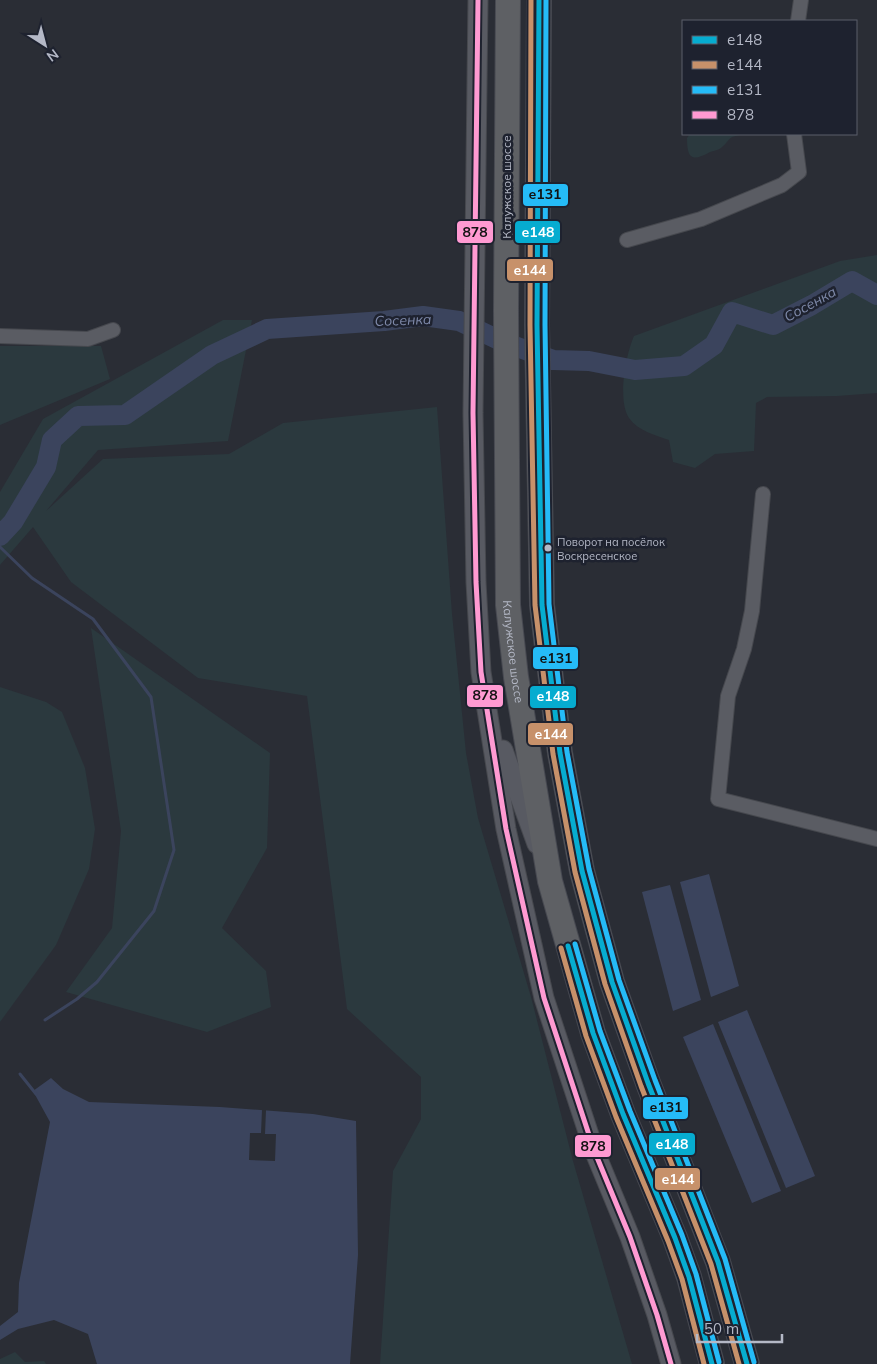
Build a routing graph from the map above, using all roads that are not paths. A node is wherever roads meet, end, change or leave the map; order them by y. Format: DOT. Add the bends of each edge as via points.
graph roads {
  1 [pos="478,0"];
  2 [pos="508,0"];
  3 [pos="539,0"];
  4 [pos="801,0"];
  5 [pos="798,20"];
  6 [pos="794,135"];
  7 [pos="627,240"];
  8 [pos="113,330"];
  9 [pos="0,336"];
  10 [pos="763,494"];
  11 [pos="486,701"];
  12 [pos="877,839"];
  13 [pos="550,881"];
  14 [pos="671,1364"];
  15 [pos="712,1364"];
  16 [pos="747,1364"];
  1 -- 11 [label="main road" via="473,413 476,582 481,672"];
  2 -- 13 [label="highway, Калужское шоссе" via="508,605 516,677"];
  3 -- 16 [label="highway" via="537,325 542,605 560,753 582,871 612,982 718,1262"];
  4 -- 5 [label="street"];
  6 -- 7 [label="street" via="799,172 782,185 702,219"];
  8 -- 9 [label="street" via="88,339"];
  10 -- 12 [label="street" via="752,611 744,650 728,696 718,798"];
  11 -- 13 [label="main road"];
  11 -- 14 [label="main road" via="506,829 544,998 594,1150 658,1315"];
  13 -- 15 [label="highway, Калужское шоссе" via="593,1034 675,1238"];
}
